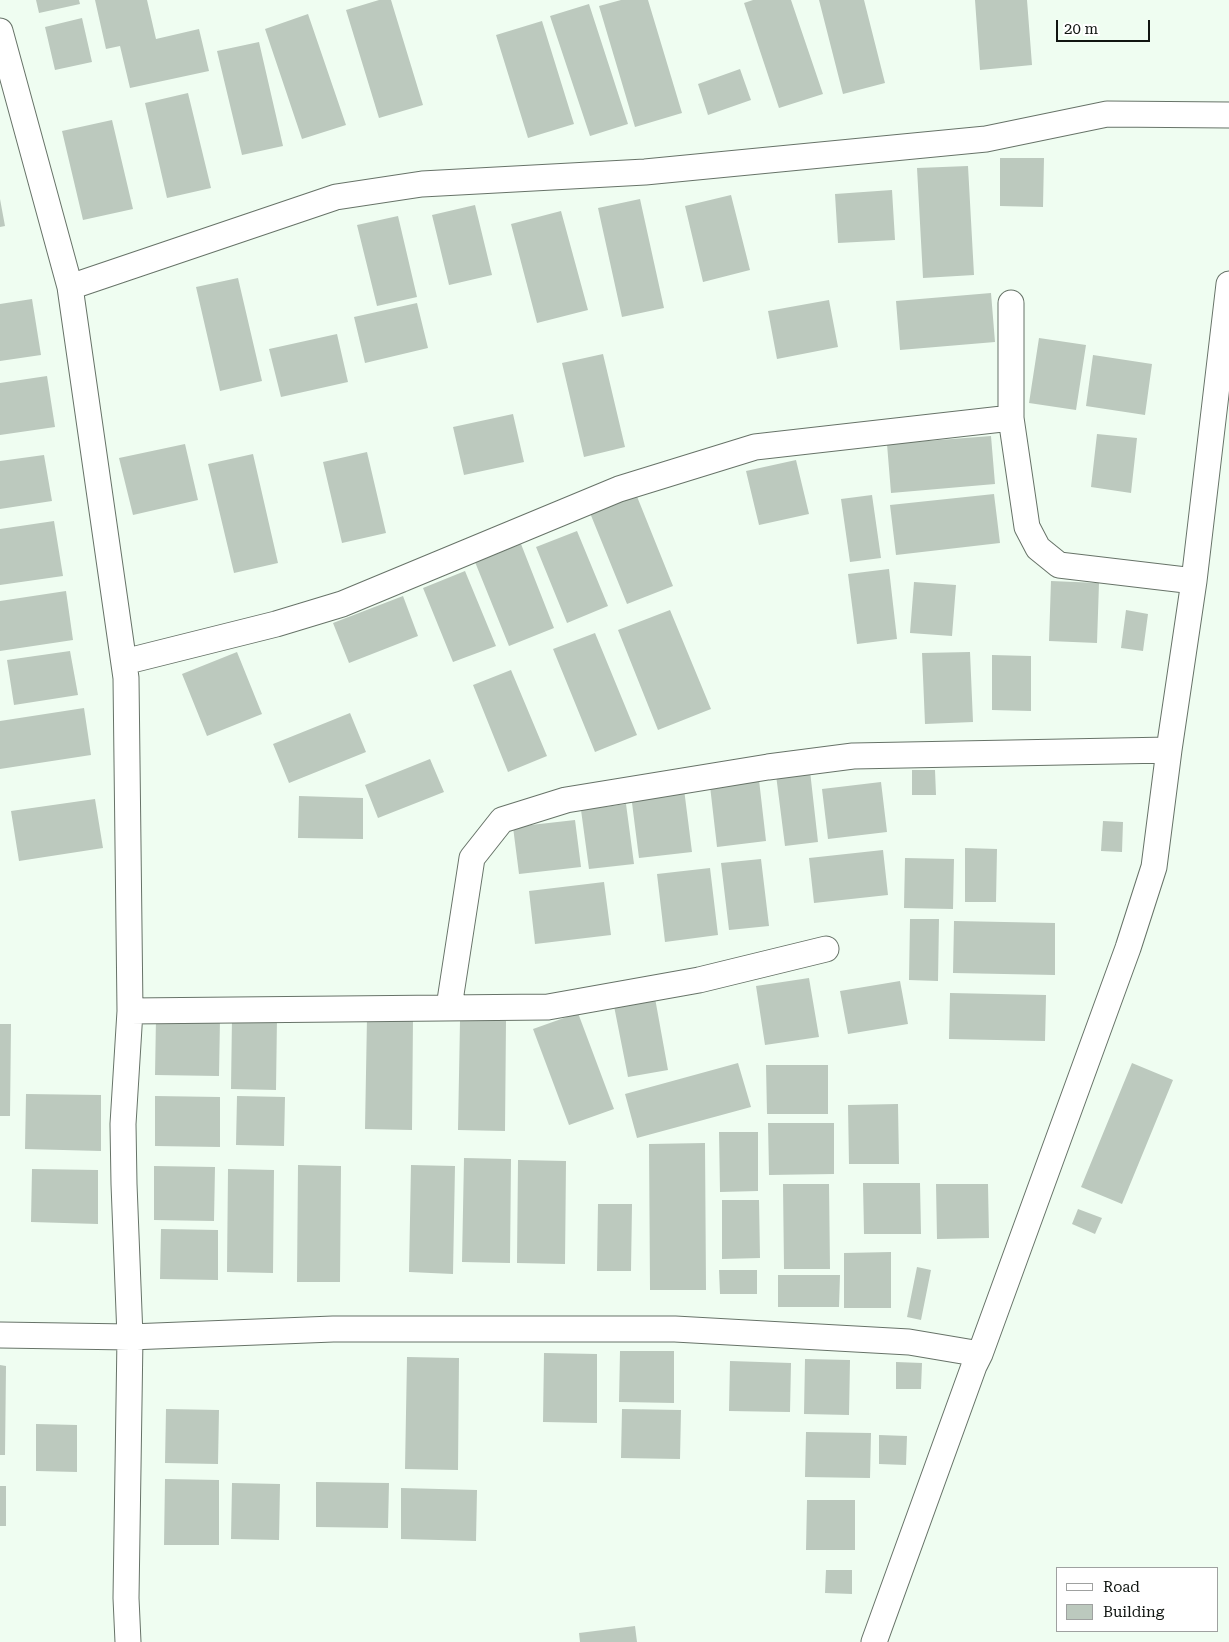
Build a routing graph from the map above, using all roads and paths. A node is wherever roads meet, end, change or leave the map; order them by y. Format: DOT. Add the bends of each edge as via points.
graph roads {
  1 [pos="0,30"];
  2 [pos="1229,115"];
  3 [pos="1229,284"];
  4 [pos="70,287"];
  5 [pos="1011,302"];
  6 [pos="1011,418"];
  7 [pos="1194,581"];
  8 [pos="124,662"];
  9 [pos="1169,750"];
  10 [pos="826,949"];
  11 [pos="449,1008"];
  12 [pos="130,1010"];
  13 [pos="0,1335"];
  14 [pos="130,1337"];
  15 [pos="980,1354"];
  16 [pos="128,1642"];
  17 [pos="874,1642"];
  1 -- 4 [label="street"];
  2 -- 4 [label="street" via="1107,114 986,139 646,172 422,184 336,197"];
  3 -- 7 [label="street"];
  4 -- 8 [label="street"];
  5 -- 6 [label="street"];
  6 -- 7 [label="street" via="1027,526 1038,548 1059,565"];
  6 -- 8 [label="street" via="754,447 619,490 342,604"];
  7 -- 9 [label="street"];
  8 -- 12 [label="street"];
  9 -- 11 [label="street" via="853,756 566,800 502,820 472,858"];
  9 -- 15 [label="street" via="1154,867 1125,957"];
  10 -- 11 [label="street" via="699,980 548,1007"];
  11 -- 12 [label="street"];
  12 -- 14 [label="street" via="123,1124"];
  13 -- 14 [label="street"];
  14 -- 15 [label="street" via="333,1329 675,1329 909,1342"];
  14 -- 16 [label="street"];
  15 -- 17 [label="street"];
}
